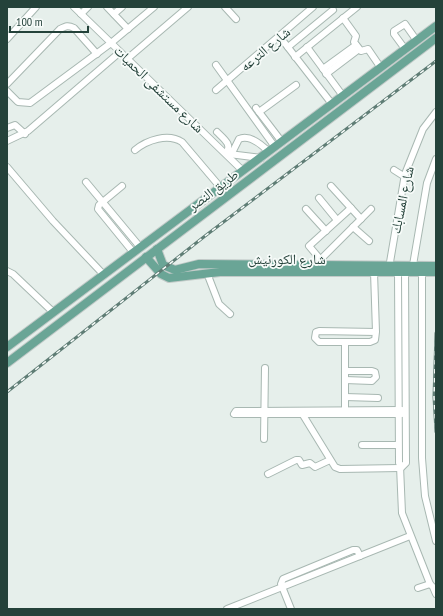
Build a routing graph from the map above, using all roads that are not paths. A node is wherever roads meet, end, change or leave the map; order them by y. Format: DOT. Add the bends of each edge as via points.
graph roads {
  1 [pos="36,7"];
  2 [pos="74,7"];
  3 [pos="88,7"];
  4 [pos="107,7"];
  5 [pos="122,7"];
  6 [pos="154,7"];
  7 [pos="188,7"];
  8 [pos="225,7"];
  9 [pos="313,7"];
  10 [pos="357,7"];
  11 [pos="333,10"];
  12 [pos="81,14"];
  13 [pos="114,14"];
  14 [pos="343,18"];
  15 [pos="236,19"];
  16 [pos="436,26"];
  17 [pos="128,29"];
  18 [pos="280,37"];
  19 [pos="436,38"];
  20 [pos="7,39"];
  21 [pos="417,40"];
  22 [pos="111,43"];
  23 [pos="358,46"];
  24 [pos="288,48"];
  25 [pos="307,48"];
  26 [pos="405,49"];
  27 [pos="120,52"];
  28 [pos="97,54"];
  29 [pos="296,57"];
  30 [pos="128,59"];
  31 [pos="216,65"];
  32 [pos="381,68"];
  33 [pos="325,71"];
  34 [pos="227,80"];
  35 [pos="7,84"];
  36 [pos="296,85"];
  37 [pos="216,90"];
  38 [pos="7,91"];
  39 [pos="343,96"];
  40 [pos="332,104"];
  41 [pos="436,112"];
  42 [pos="7,128"];
  43 [pos="217,132"];
  44 [pos="25,134"];
  45 [pos="7,141"];
  46 [pos="275,147"];
  47 [pos="135,150"];
  48 [pos="228,154"];
  49 [pos="261,158"];
  50 [pos="436,159"];
  51 [pos="7,167"];
  52 [pos="394,170"];
  53 [pos="244,171"];
  54 [pos="405,177"];
  55 [pos="86,182"];
  56 [pos="122,186"];
  57 [pos="331,186"];
  58 [pos="221,188"];
  59 [pos="319,198"];
  60 [pos="103,202"];
  61 [pos="306,208"];
  62 [pos="351,208"];
  63 [pos="371,209"];
  64 [pos="361,219"];
  65 [pos="338,220"];
  66 [pos="353,228"];
  67 [pos="326,231"];
  68 [pos="369,241"];
  69 [pos="140,246"];
  70 [pos="156,249"];
  71 [pos="133,252"];
  72 [pos="146,257"];
  73 [pos="323,262"];
  74 [pos="413,266"];
  75 [pos="436,266"];
  76 [pos="389,268"];
  77 [pos="208,269"];
  78 [pos="7,271"];
  79 [pos="374,272"];
  80 [pos="401,272"];
  81 [pos="422,272"];
  82 [pos="436,272"];
  83 [pos="103,274"];
  84 [pos="53,312"];
  85 [pos="230,314"];
  86 [pos="338,331"];
  87 [pos="347,331"];
  88 [pos="376,332"];
  89 [pos="402,337"];
  90 [pos="338,342"];
  91 [pos="346,342"];
  92 [pos="7,346"];
  93 [pos="7,363"];
  94 [pos="265,368"];
  95 [pos="345,371"];
  96 [pos="345,380"];
  97 [pos="345,397"];
  98 [pos="378,398"];
  99 [pos="346,412"];
  100 [pos="398,412"];
  101 [pos="406,412"];
  102 [pos="264,413"];
  103 [pos="306,413"];
  104 [pos="264,439"];
  105 [pos="362,445"];
  106 [pos="398,445"];
  107 [pos="330,460"];
  108 [pos="400,467"];
  109 [pos="268,474"];
  110 [pos="410,536"];
  111 [pos="436,541"];
  112 [pos="430,584"];
  113 [pos="282,587"];
  114 [pos="418,588"];
  115 [pos="436,594"];
  116 [pos="227,609"];
  117 [pos="291,609"];
  1 -- 20 [label="street"];
  2 -- 12 [label="street, شارع مستشفى الحميات"];
  3 -- 12 [label="street"];
  4 -- 13 [label="street"];
  5 -- 13 [label="street"];
  6 -- 17 [label="street"];
  7 -- 30 [label="street"];
  8 -- 15 [label="street"];
  9 -- 18 [label="street, شارع الترعه"];
  10 -- 14 [label="street"];
  11 -- 24 [label="street"];
  12 -- 22 [label="street, شارع مستشفى الحميات"];
  13 -- 17 [label="street"];
  14 -- 23 [label="street" via="356,36 354,41"];
  14 -- 25 [label="street"];
  16 -- 21 [label="main road, طريق النصر"];
  17 -- 22 [label="street"];
  18 -- 24 [label="street"];
  18 -- 34 [label="street, شارع الترعه"];
  19 -- 70 [label="main road, طريق النصر"];
  21 -- 26 [label="main road, طريق النصر"];
  21 -- 26 [label="street" via="404,24 394,31"];
  22 -- 27 [label="street, شارع مستشفى الحميات"];
  22 -- 28 [label="street"];
  23 -- 32 [label="street" via="362,51 368,49"];
  23 -- 33 [label="street"];
  24 -- 29 [label="street"];
  25 -- 29 [label="street"];
  25 -- 33 [label="street"];
  26 -- 32 [label="main road, طريق النصر"];
  27 -- 30 [label="street, شارع مستشفى الحميات"];
  27 -- 44 [label="street"];
  28 -- 35 [label="street" via="74,28 65,26"];
  28 -- 38 [label="street" via="30,103 18,102"];
  29 -- 40 [label="street"];
  30 -- 48 [label="street, شارع مستشفى الحميات"];
  31 -- 34 [label="street"];
  32 -- 39 [label="main road, طريق النصر"];
  33 -- 39 [label="street"];
  34 -- 37 [label="street, شارع الترعه"];
  34 -- 46 [label="street"];
  36 -- 46 [label="street" via="258,110"];
  39 -- 40 [label="main road, طريق النصر"];
  40 -- 46 [label="main road, طريق النصر"];
  41 -- 54 [label="street, شارع المسابك" via="421,135"];
  42 -- 44 [label="street" via="15,125"];
  43 -- 48 [label="street" via="228,143"];
  44 -- 45 [label="street"];
  46 -- 48 [label="street" via="243,137"];
  46 -- 49 [label="main road, طريق النصر"];
  47 -- 58 [label="street" via="149,141 177,139"];
  48 -- 49 [label="street"];
  48 -- 53 [label="street, شارع مستشفى الحميات"];
  49 -- 53 [label="main road, طريق النصر"];
  50 -- 74 [label="street" via="427,183"];
  51 -- 83 [label="street"];
  52 -- 54 [label="street"];
  53 -- 58 [label="main road, طريق النصر"];
  54 -- 76 [label="street, شارع المسابك"];
  55 -- 60 [label="street"];
  56 -- 60 [label="street"];
  57 -- 62 [label="street"];
  58 -- 69 [label="main road, طريق النصر"];
  59 -- 65 [label="street"];
  60 -- 69 [label="street"];
  60 -- 71 [label="street" via="99,205 100,213"];
  61 -- 67 [label="street"];
  62 -- 64 [label="street"];
  62 -- 65 [label="street"];
  63 -- 64 [label="street"];
  64 -- 66 [label="street"];
  65 -- 67 [label="street"];
  66 -- 68 [label="street"];
  66 -- 73 [label="street"];
  67 -- 73 [label="street" via="309,247"];
  69 -- 71 [label="main road, طريق النصر"];
  70 -- 72 [label="main road, طريق النصر"];
  70 -- 77 [label="main road, شارع الكورنيش" via="163,264 172,269"];
  71 -- 83 [label="main road, طريق النصر"];
  72 -- 77 [label="main road, شارع الكورنيش" via="167,277 179,277"];
  72 -- 93 [label="main road, طريق النصر"];
  73 -- 76 [label="main road, شارع الكورنيش"];
  73 -- 77 [label="main road, شارع الكورنيش"];
  74 -- 75 [label="main road, شارع الكورنيش"];
  74 -- 76 [label="main road, شارع الكورنيش"];
  76 -- 79 [label="main road, شارع الكورنيش"];
  76 -- 80 [label="main road, شارع الكورنيش"];
  77 -- 79 [label="main road, شارع الكورنيش"];
  77 -- 85 [label="street" via="219,304"];
  78 -- 84 [label="street"];
  79 -- 88 [label="street"];
  80 -- 81 [label="main road, شارع الكورنيش"];
  80 -- 89 [label="street"];
  81 -- 82 [label="main road, شارع الكورنيش"];
  81 -- 111 [label="street" via="422,458 425,496"];
  83 -- 84 [label="main road, طريق النصر"];
  84 -- 92 [label="main road, طريق النصر"];
  86 -- 87 [label="street"];
  86 -- 90 [label="street"];
  86 -- 90 [label="street" via="319,331 315,334 319,342"];
  87 -- 88 [label="street"];
  87 -- 91 [label="street"];
  88 -- 91 [label="street" via="376,338 372,342"];
  89 -- 100 [label="street"];
  89 -- 101 [label="street"];
  90 -- 91 [label="street"];
  91 -- 95 [label="street"];
  94 -- 102 [label="street"];
  95 -- 96 [label="street"];
  95 -- 96 [label="street" via="372,371 376,377 372,381"];
  96 -- 97 [label="street"];
  97 -- 98 [label="street"];
  97 -- 99 [label="street"];
  99 -- 100 [label="street"];
  99 -- 103 [label="street"];
  100 -- 101 [label="street"];
  100 -- 106 [label="street"];
  101 -- 108 [label="street" via="406,463"];
  102 -- 103 [label="street"];
  102 -- 104 [label="street"];
  103 -- 107 [label="street"];
  105 -- 106 [label="street"];
  106 -- 108 [label="street"];
  107 -- 108 [label="street" via="340,469"];
  107 -- 109 [label="street" via="315,467 310,463 302,465 297,459"];
  108 -- 110 [label="street" via="401,508"];
  110 -- 112 [label="street"];
  110 -- 113 [label="street" via="360,556 357,550 353,550 283,579"];
  112 -- 114 [label="street"];
  112 -- 115 [label="street"];
  113 -- 116 [label="street"];
  113 -- 117 [label="street"];
}
